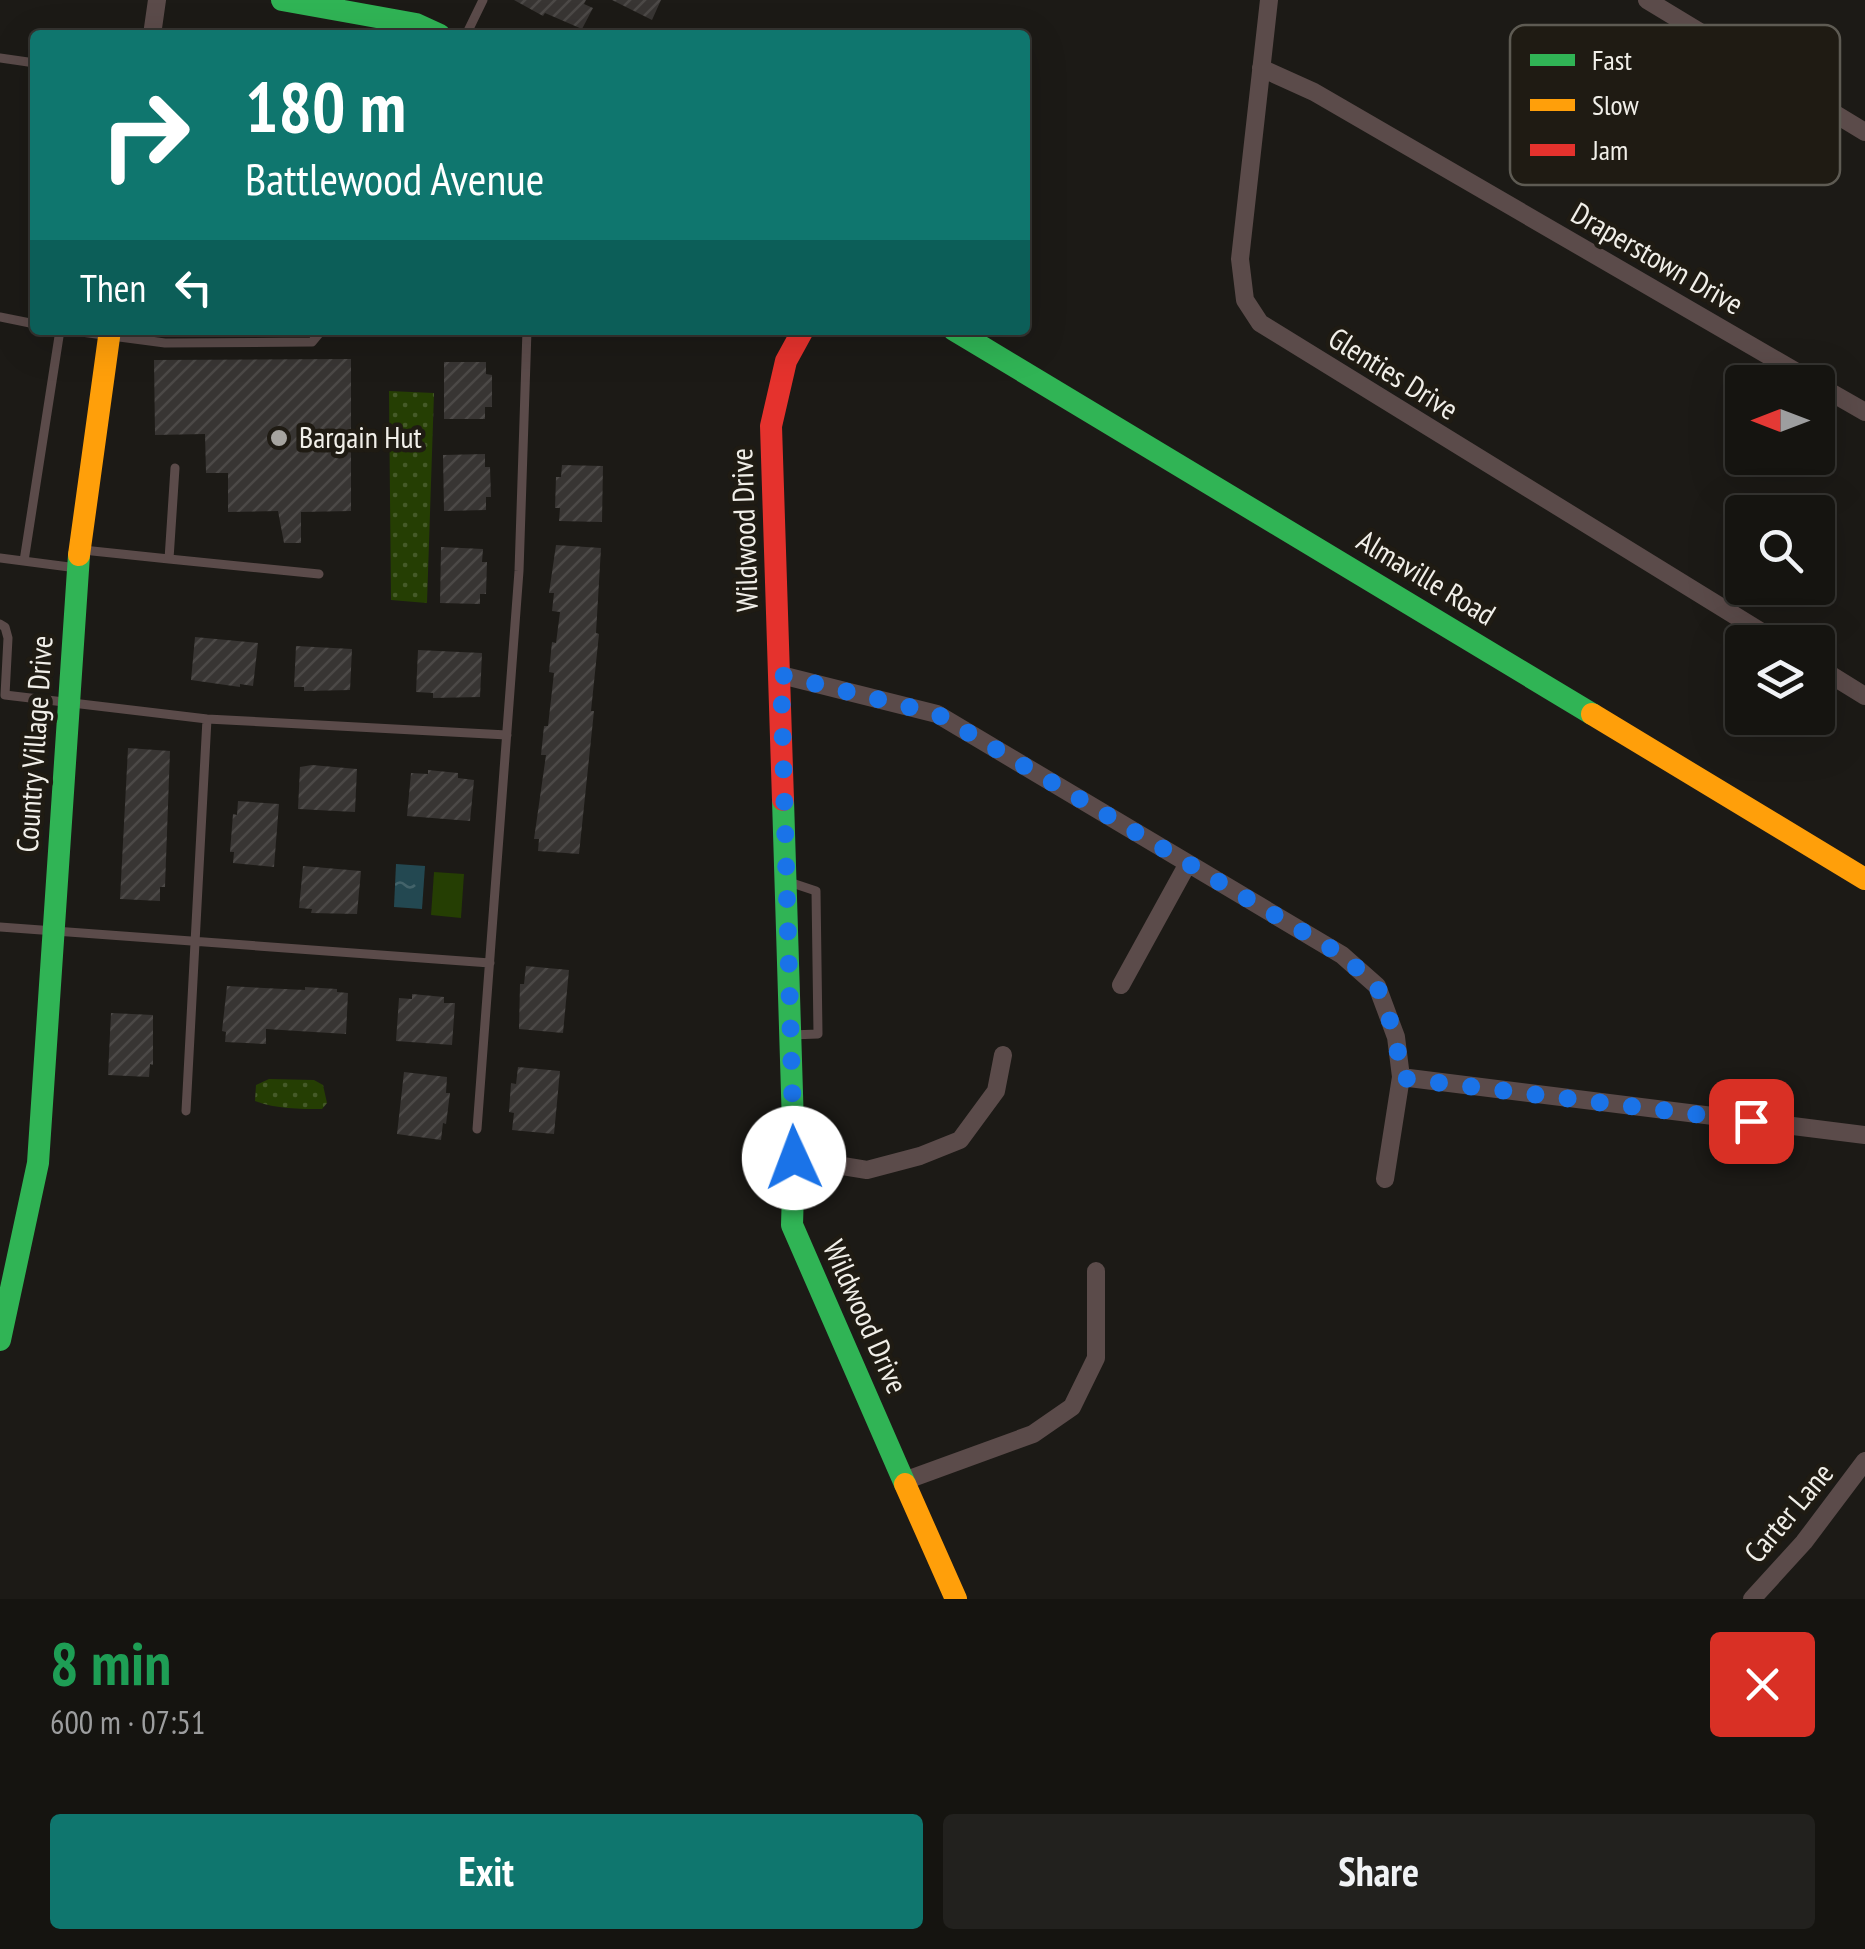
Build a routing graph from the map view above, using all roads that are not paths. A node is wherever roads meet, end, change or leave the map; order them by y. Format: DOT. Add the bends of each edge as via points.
graph roads {
  1 [pos="156,0"];
  2 [pos="282,0"];
  3 [pos="483,0"];
  4 [pos="1269,0"];
  5 [pos="1648,0"];
  6 [pos="313,2"];
  7 [pos="1689,25"];
  8 [pos="153,30"];
  9 [pos="414,30"];
  10 [pos="468,30"];
  11 [pos="0,58"];
  12 [pos="30,62"];
  13 [pos="1261,68"];
  14 [pos="1840,117"];
  15 [pos="1865,132"];
  16 [pos="0,317"];
  17 [pos="30,323"];
  18 [pos="62,335"];
  19 [pos="110,335"];
  20 [pos="116,335"];
  21 [pos="318,335"];
  22 [pos="527,335"];
  23 [pos="800,335"];
  24 [pos="962,335"];
  25 [pos="1783,365"];
  26 [pos="1835,395"];
  27 [pos="1865,412"];
  28 [pos="175,468"];
  29 [pos="0,558"];
  30 [pos="79,559"];
  31 [pos="169,559"];
  32 [pos="24,561"];
  33 [pos="319,574"];
  34 [pos="0,624"];
  35 [pos="1750,625"];
  36 [pos="781,675"];
  37 [pos="1835,677"];
  38 [pos="1865,696"];
  39 [pos="68,704"];
  40 [pos="207,719"];
  41 [pos="507,735"];
  42 [pos="1187,865"];
  43 [pos="1865,879"];
  44 [pos="0,928"];
  45 [pos="54,930"];
  46 [pos="194,941"];
  47 [pos="490,963"];
  48 [pos="1121,985"];
  49 [pos="1003,1055"];
  50 [pos="1401,1078"];
  51 [pos="186,1111"];
  52 [pos="477,1129"];
  53 [pos="1865,1134"];
  54 [pos="794,1158"];
  55 [pos="1385,1178"];
  56 [pos="1096,1271"];
  57 [pos="0,1340"];
  58 [pos="1865,1461"];
  59 [pos="904,1481"];
  60 [pos="956,1599"];
  61 [pos="1752,1599"];
  1 -- 8 [label="street"];
  2 -- 6 [label="street"];
  3 -- 10 [label="lane"];
  4 -- 13 [label="street, Glenties Drive"];
  5 -- 7 [label="street"];
  6 -- 9 [label="street"];
  11 -- 12 [label="lane"];
  13 -- 25 [label="street, Draperstown Drive" via="1314,92"];
  13 -- 35 [label="street, Glenties Drive" via="1240,260 1246,300 1260,322"];
  14 -- 15 [label="street"];
  16 -- 17 [label="lane"];
  18 -- 32 [label="lane"];
  19 -- 30 [label="street, Country Village Drive"];
  20 -- 21 [label="lane" via="165,343 312,342"];
  22 -- 41 [label="lane"];
  23 -- 36 [label="street, Wildwood Drive" via="786,361 771,426"];
  24 -- 43 [label="street, Almaville Road"];
  26 -- 27 [label="street, Draperstown Drive"];
  28 -- 31 [label="lane"];
  29 -- 32 [label="lane"];
  30 -- 31 [label="lane"];
  30 -- 32 [label="lane"];
  30 -- 39 [label="street, Country Village Drive"];
  31 -- 33 [label="lane"];
  34 -- 39 [label="lane" via="8,638 4,696"];
  36 -- 42 [label="street" via="937,714"];
  36 -- 54 [label="street, Wildwood Drive"];
  37 -- 38 [label="street"];
  39 -- 40 [label="lane"];
  39 -- 45 [label="street, Country Village Drive"];
  40 -- 41 [label="lane"];
  40 -- 46 [label="lane"];
  41 -- 47 [label="lane"];
  42 -- 48 [label="street"];
  42 -- 50 [label="street" via="1342,955 1377,986 1396,1037"];
  44 -- 45 [label="lane"];
  45 -- 46 [label="lane"];
  45 -- 57 [label="street, Country Village Drive" via="38,1162"];
  46 -- 47 [label="lane"];
  46 -- 51 [label="lane"];
  47 -- 52 [label="lane"];
  49 -- 54 [label="street" via="996,1092 960,1140 866,1170"];
  50 -- 53 [label="street"];
  50 -- 55 [label="street"];
  54 -- 59 [label="street, Wildwood Drive" via="792,1226"];
  56 -- 59 [label="street" via="1096,1358 1072,1408 1033,1434"];
  58 -- 61 [label="street, Carter Lane"];
  59 -- 60 [label="street, Wildwood Drive"];
}
